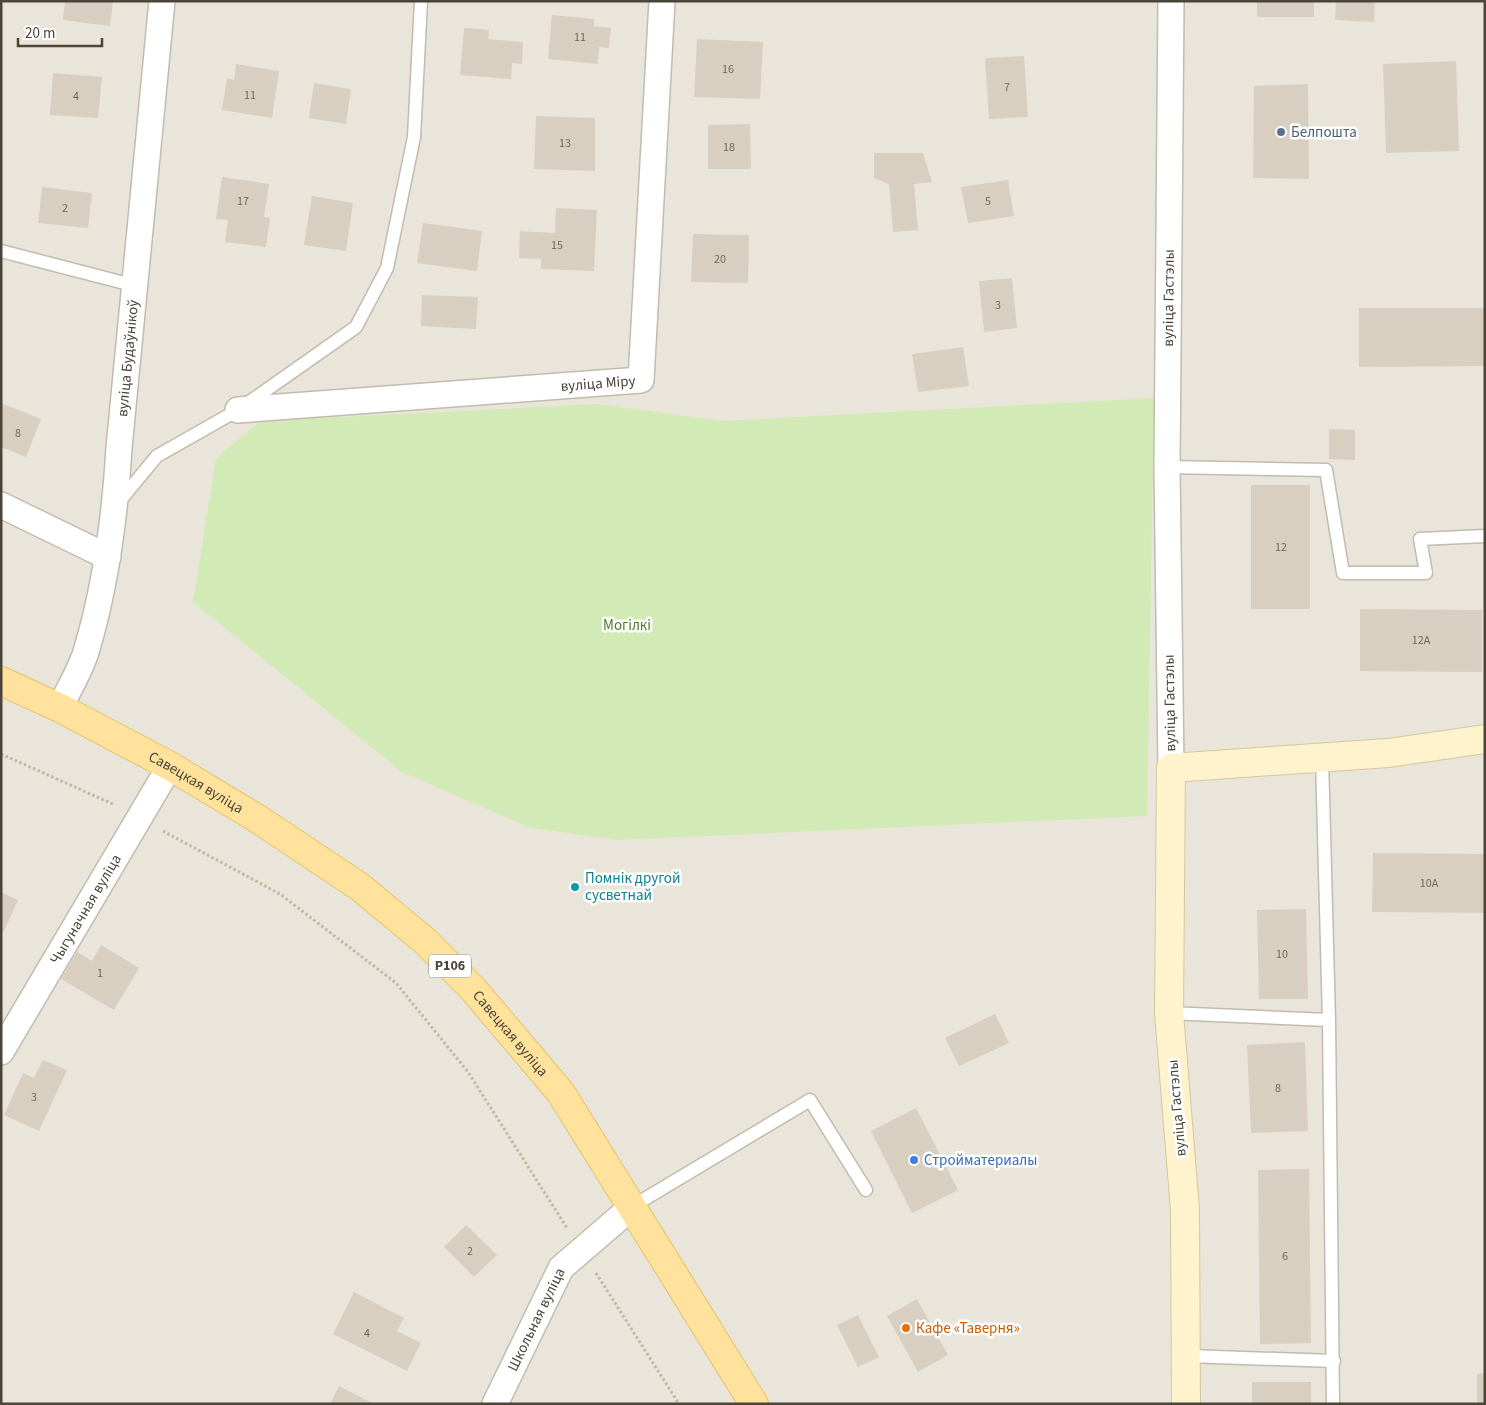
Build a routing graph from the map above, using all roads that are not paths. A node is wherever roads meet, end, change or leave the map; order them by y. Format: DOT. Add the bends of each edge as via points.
graph roads {
  1 [pos="162,1"];
  2 [pos="421,1"];
  3 [pos="662,1"];
  4 [pos="1171,1"];
  5 [pos="1,251"];
  6 [pos="136,286"];
  7 [pos="238,410"];
  8 [pos="1167,467"];
  9 [pos="1,505"];
  10 [pos="116,505"];
  11 [pos="1485,536"];
  12 [pos="108,557"];
  13 [pos="1,681"];
  14 [pos="60,708"];
  15 [pos="1485,739"];
  16 [pos="1322,758"];
  17 [pos="170,766"];
  18 [pos="1171,768"];
  19 [pos="1169,1013"];
  20 [pos="1330,1020"];
  21 [pos="1,1052"];
  22 [pos="866,1190"];
  23 [pos="633,1206"];
  24 [pos="1187,1356"];
  25 [pos="1334,1361"];
  26 [pos="495,1404"];
  27 [pos="754,1404"];
  28 [pos="1186,1404"];
  29 [pos="1333,1404"];
  1 -- 6 [label="street, вуліца Будаўнікоў"];
  2 -- 7 [label="lane" via="414,137 387,268 356,328"];
  3 -- 7 [label="street, вуліца Міру" via="641,380"];
  4 -- 8 [label="street, вуліца Гастэлы"];
  5 -- 6 [label="lane"];
  6 -- 10 [label="street, вуліца Будаўнікоў"];
  7 -- 10 [label="lane" via="158,456"];
  8 -- 11 [label="lane" via="1326,470 1343,573 1426,573 1420,539"];
  8 -- 18 [label="street, вуліца Гастэлы"];
  9 -- 12 [label="street"];
  10 -- 12 [label="street, вуліца Будаўнікоў"];
  12 -- 14 [label="street, вуліца Будаўнікоў" via="85,653"];
  13 -- 14 [label="main road, Савецкая вуліца / Р106"];
  14 -- 17 [label="main road, Савецкая вуліца / Р106"];
  15 -- 16 [label="street" via="1388,753"];
  16 -- 18 [label="street"];
  16 -- 20 [label="lane"];
  17 -- 21 [label="street, Чыгуначная вуліца"];
  17 -- 23 [label="main road, Савецкая вуліца / Р106" via="258,819 360,887 425,941 530,1053 561,1093"];
  18 -- 19 [label="street, вуліца Гастэлы"];
  19 -- 20 [label="lane"];
  19 -- 24 [label="street, вуліца Гастэлы" via="1185,1210"];
  20 -- 25 [label="lane"];
  22 -- 23 [label="lane" via="810,1100"];
  23 -- 26 [label="street, Школьная вуліца" via="561,1268"];
  23 -- 27 [label="main road, Савецкая вуліца / Р106"];
  24 -- 25 [label="lane"];
  24 -- 28 [label="street, вуліца Гастэлы"];
  25 -- 29 [label="lane"];
}
